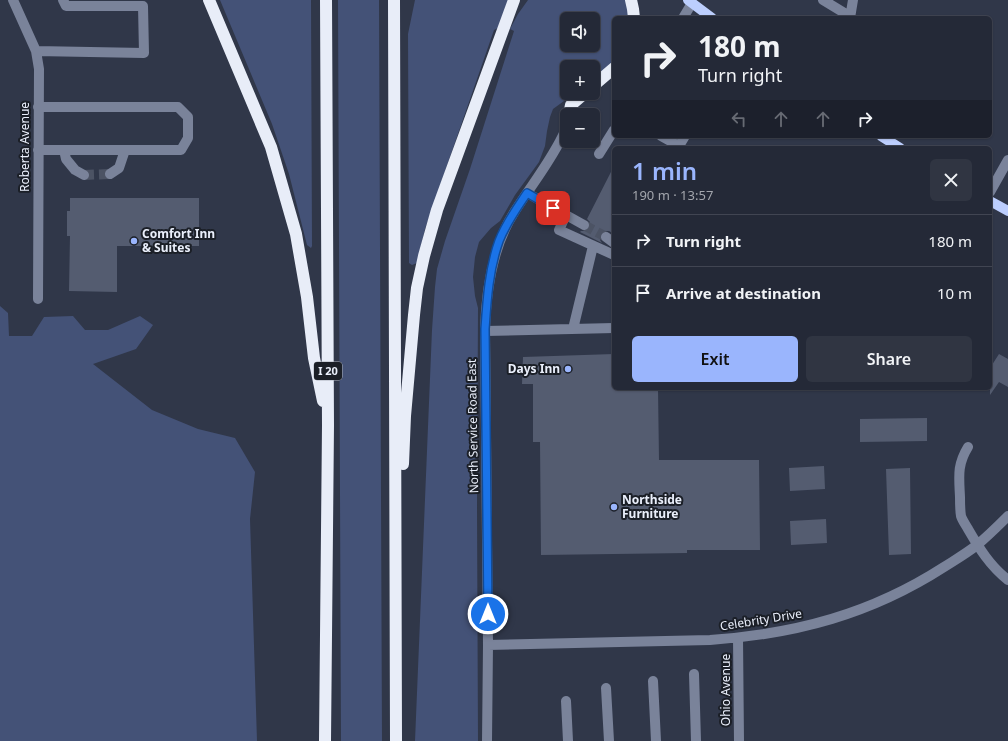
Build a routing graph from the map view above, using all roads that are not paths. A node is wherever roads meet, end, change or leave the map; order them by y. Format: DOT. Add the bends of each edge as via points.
graph roads {
  1 [pos="13,0"];
  2 [pos="64,0"];
  3 [pos="209,0"];
  4 [pos="326,0"];
  5 [pos="394,0"];
  6 [pos="514,0"];
  7 [pos="522,0"];
  8 [pos="631,0"];
  9 [pos="823,0"];
  10 [pos="853,0"];
  11 [pos="690,2"];
  12 [pos="634,16"];
  13 [pos="684,16"];
  14 [pos="709,16"];
  15 [pos="848,16"];
  16 [pos="850,16"];
  17 [pos="502,34"];
  18 [pos="36,51"];
  19 [pos="612,70"];
  20 [pos="600,80"];
  21 [pos="577,100"];
  22 [pos="38,107"];
  23 [pos="570,108"];
  24 [pos="612,133"];
  25 [pos="664,138"];
  26 [pos="884,138"];
  27 [pos="560,141"];
  28 [pos="678,146"];
  29 [pos="897,146"];
  30 [pos="38,150"];
  31 [pos="64,150"];
  32 [pos="125,150"];
  33 [pos="600,154"];
  34 [pos="1008,160"];
  35 [pos="110,174"];
  36 [pos="84,175"];
  37 [pos="992,188"];
  38 [pos="527,193"];
  39 [pos="992,202"];
  40 [pos="1008,211"];
  41 [pos="566,215"];
  42 [pos="584,225"];
  43 [pos="592,246"];
  44 [pos="612,255"];
  45 [pos="38,299"];
  46 [pos="612,328"];
  47 [pos="573,329"];
  48 [pos="485,331"];
  49 [pos="328,425"];
  50 [pos="968,447"];
  51 [pos="1008,516"];
  52 [pos="977,545"];
  53 [pos="1008,580"];
  54 [pos="396,607"];
  55 [pos="738,638"];
  56 [pos="488,645"];
  57 [pos="694,674"];
  58 [pos="653,681"];
  59 [pos="606,688"];
  60 [pos="566,701"];
  61 [pos="325,741"];
  62 [pos="396,741"];
  63 [pos="487,741"];
  64 [pos="568,741"];
  65 [pos="608,741"];
  66 [pos="656,741"];
  67 [pos="696,741"];
  68 [pos="739,741"];
  1 -- 18 [label="street, Roberta Avenue"];
  2 -- 18 [label="street" via="66,6 143,6 144,53"];
  3 -- 49 [label="highway" via="271,147 294,227 314,358"];
  4 -- 49 [label="highway, I 20"];
  5 -- 54 [label="highway"];
  6 -- 17 [label="highway"];
  7 -- 17 [label="highway"];
  8 -- 12 [label="highway"];
  9 -- 15 [label="street"];
  10 -- 16 [label="street"];
  11 -- 13 [label="street"];
  11 -- 14 [label="main road"];
  17 -- 54 [label="highway" via="437,210 417,288 405,416"];
  18 -- 22 [label="street, Roberta Avenue" via="39,69"];
  19 -- 20 [label="highway"];
  21 -- 23 [label="highway"];
  22 -- 30 [label="street, Roberta Avenue"];
  22 -- 32 [label="street" via="178,107 188,117 188,138 181,150"];
  24 -- 33 [label="street"];
  25 -- 28 [label="street"];
  26 -- 29 [label="main road"];
  27 -- 38 [label="street, North Service Road East"];
  30 -- 31 [label="street"];
  30 -- 45 [label="street, Roberta Avenue"];
  31 -- 32 [label="street"];
  31 -- 36 [label="street" via="66,159 75,170"];
  32 -- 35 [label="street" via="119,168"];
  34 -- 37 [label="street"];
  38 -- 41 [label="street"];
  38 -- 48 [label="street, North Service Road East" via="500,240 491,272"];
  39 -- 40 [label="main road"];
  41 -- 42 [label="street"];
  41 -- 43 [label="street" via="559,230"];
  43 -- 44 [label="street"];
  43 -- 47 [label="street"];
  46 -- 47 [label="street"];
  47 -- 48 [label="street"];
  48 -- 56 [label="street, North Service Road East"];
  49 -- 61 [label="highway, I 20"];
  50 -- 52 [label="street" via="960,465 961,517"];
  51 -- 52 [label="street, Celebrity Drive"];
  52 -- 53 [label="street"];
  52 -- 55 [label="street, Celebrity Drive" via="927,578 865,608 803,627"];
  54 -- 62 [label="highway"];
  55 -- 56 [label="street, Celebrity Drive"];
  55 -- 68 [label="street, Ohio Avenue"];
  56 -- 63 [label="street, North Service Road East"];
  57 -- 67 [label="street"];
  58 -- 66 [label="street"];
  59 -- 65 [label="street"];
  60 -- 64 [label="street"];
}
